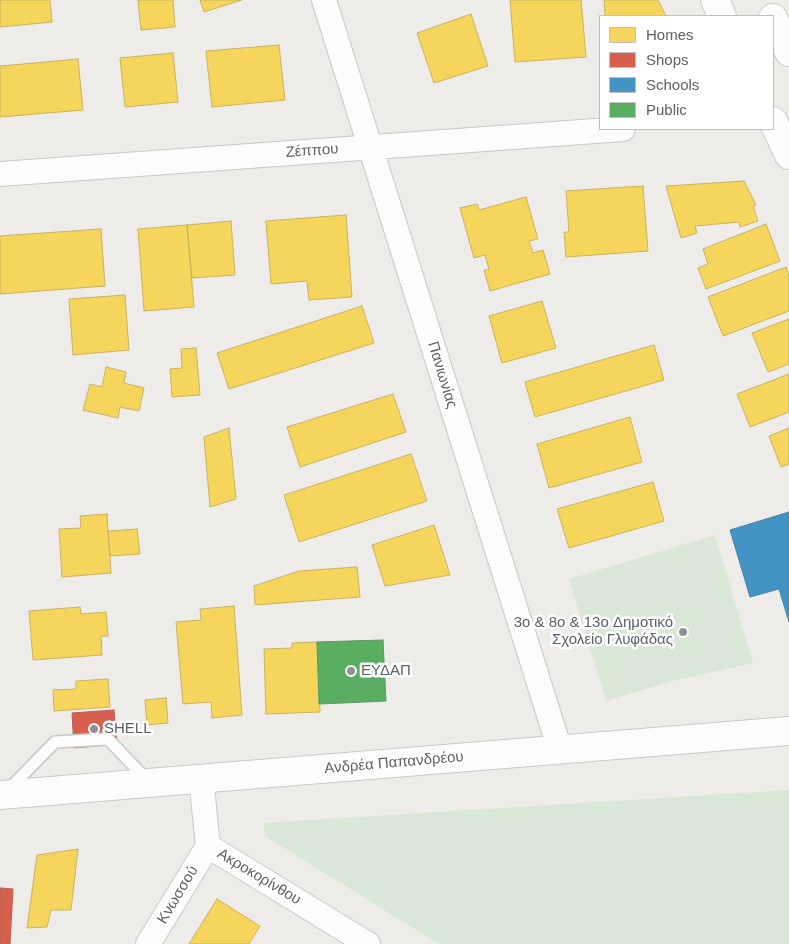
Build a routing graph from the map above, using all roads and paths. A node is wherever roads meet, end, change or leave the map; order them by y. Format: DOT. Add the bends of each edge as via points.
graph roads {
  1 [pos="324,0"];
  2 [pos="715,0"];
  3 [pos="764,0"];
  4 [pos="722,15"];
  5 [pos="771,15"];
  6 [pos="774,21"];
  7 [pos="789,52"];
  8 [pos="774,120"];
  9 [pos="774,122"];
  10 [pos="789,122"];
  11 [pos="609,130"];
  12 [pos="371,147"];
  13 [pos="789,155"];
  14 [pos="0,174"];
  15 [pos="789,731"];
  16 [pos="560,750"];
  17 [pos="200,778"];
  18 [pos="149,783"];
  19 [pos="2,795"];
  20 [pos="208,846"];
  21 [pos="148,944"];
  22 [pos="368,944"];
  1 -- 12 [label="street, Πανιωνίας"];
  2 -- 4 [label="main road"];
  3 -- 5 [label="main road"];
  6 -- 7 [label="main road"];
  8 -- 10 [label="street"];
  9 -- 13 [label="main road"];
  11 -- 12 [label="street, Ζέππου"];
  12 -- 14 [label="street, Ζέππου"];
  12 -- 16 [label="street, Πανιωνίας"];
  15 -- 16 [label="main road, Ανδρέα Παπανδρέου"];
  16 -- 17 [label="main road, Ανδρέα Παπανδρέου"];
  17 -- 18 [label="main road, Ανδρέα Παπανδρέου"];
  17 -- 20 [label="street, Ακροκορίνθου"];
  18 -- 19 [label="main road, Ανδρέα Παπανδρέου"];
  18 -- 19 [label="lane" via="108,739 55,742"];
  20 -- 21 [label="street, Κνωσσού"];
  20 -- 22 [label="street, Ακροκορίνθου"];
}
